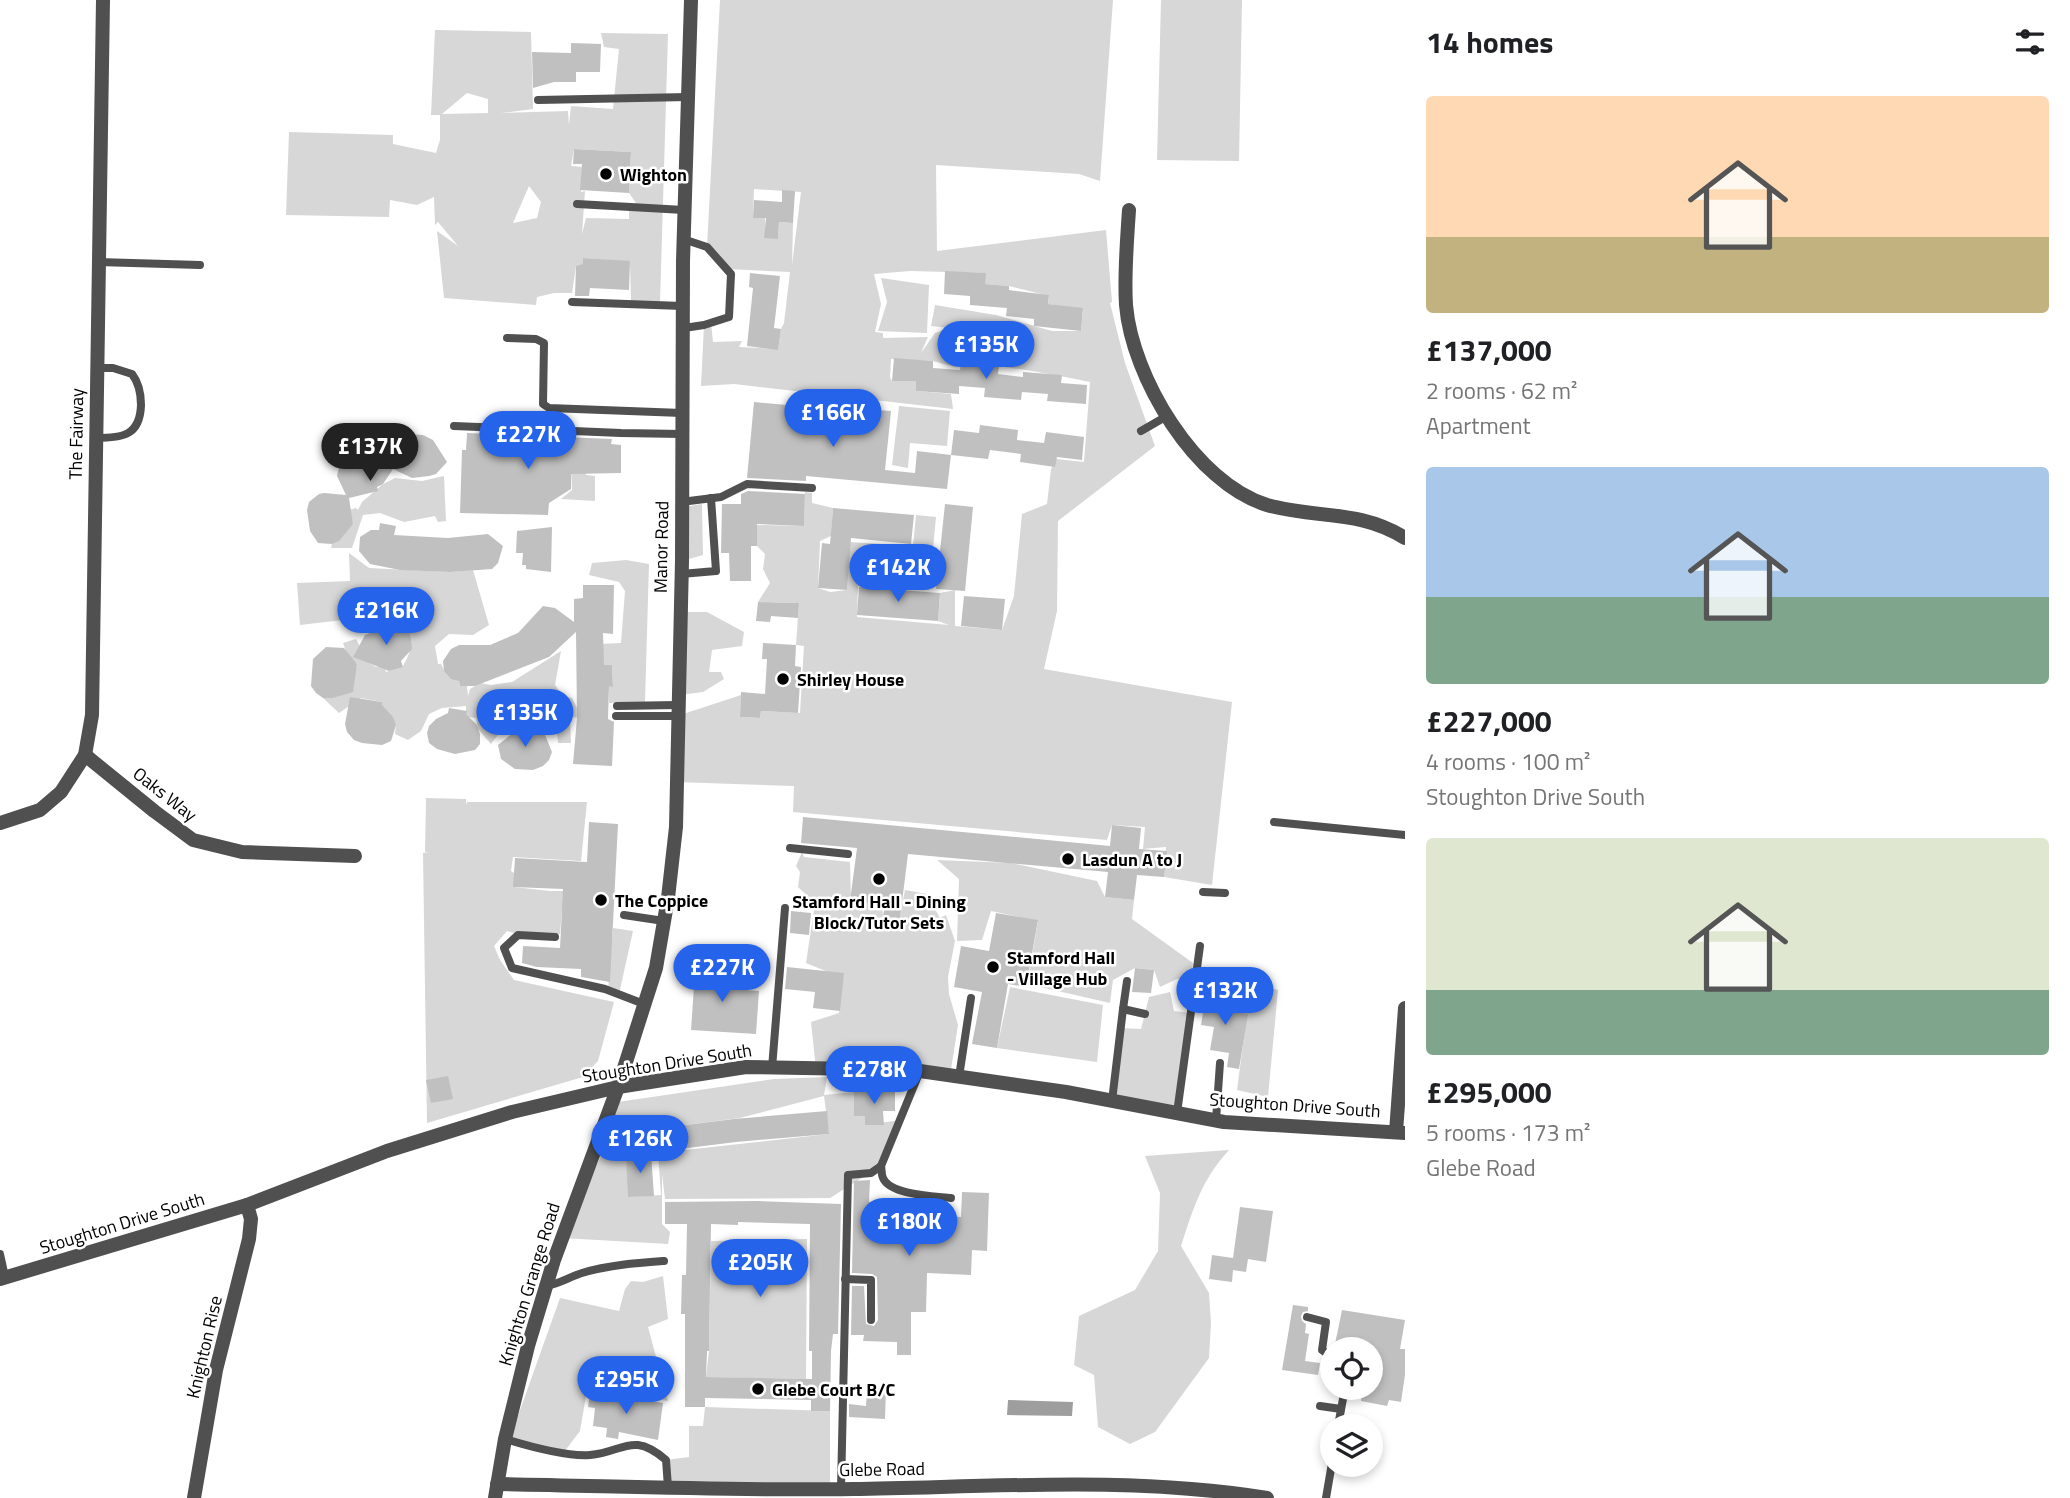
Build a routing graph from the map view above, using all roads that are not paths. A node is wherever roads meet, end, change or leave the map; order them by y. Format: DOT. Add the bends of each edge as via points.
graph roads {
  1 [pos="103,0"];
  2 [pos="691,0"];
  3 [pos="688,97"];
  4 [pos="538,100"];
  5 [pos="577,204"];
  6 [pos="684,210"];
  7 [pos="1129,210"];
  8 [pos="683,239"];
  9 [pos="98,262"];
  10 [pos="200,265"];
  11 [pos="572,302"];
  12 [pos="682,306"];
  13 [pos="684,328"];
  14 [pos="507,338"];
  15 [pos="96,369"];
  16 [pos="682,413"];
  17 [pos="1167,416"];
  18 [pos="454,426"];
  19 [pos="1141,431"];
  20 [pos="682,434"];
  21 [pos="96,438"];
  22 [pos="813,488"];
  23 [pos="711,498"];
  24 [pos="681,502"];
  25 [pos="1405,538"];
  26 [pos="681,574"];
  27 [pos="617,706"];
  28 [pos="677,710"];
  29 [pos="616,716"];
  30 [pos="85,755"];
  31 [pos="1273,822"];
  32 [pos="0,823"];
  33 [pos="1405,835"];
  34 [pos="790,848"];
  35 [pos="848,854"];
  36 [pos="355,856"];
  37 [pos="1203,892"];
  38 [pos="1226,893"];
  39 [pos="785,908"];
  40 [pos="624,915"];
  41 [pos="664,921"];
  42 [pos="555,937"];
  43 [pos="494,946"];
  44 [pos="1200,946"];
  45 [pos="504,948"];
  46 [pos="1126,981"];
  47 [pos="971,998"];
  48 [pos="644,1004"];
  49 [pos="1405,1007"];
  50 [pos="1123,1009"];
  51 [pos="1145,1014"];
  52 [pos="1220,1063"];
  53 [pos="772,1068"];
  54 [pos="920,1071"];
  55 [pos="959,1077"];
  56 [pos="618,1087"];
  57 [pos="1111,1101"];
  58 [pos="1177,1113"];
  59 [pos="1216,1120"];
  60 [pos="1400,1133"];
  61 [pos="881,1167"];
  62 [pos="951,1198"];
  63 [pos="247,1205"];
  64 [pos="0,1254"];
  65 [pos="664,1261"];
  66 [pos="2,1278"];
  67 [pos="845,1279"];
  68 [pos="546,1286"];
  69 [pos="1307,1317"];
  70 [pos="871,1320"];
  71 [pos="1324,1337"];
  72 [pos="1343,1400"];
  73 [pos="1320,1406"];
  74 [pos="1341,1409"];
  75 [pos="1340,1414"];
  76 [pos="505,1439"];
  77 [pos="1330,1477"];
  78 [pos="668,1487"];
  79 [pos="841,1489"];
  80 [pos="496,1491"];
  81 [pos="1016,1492"];
  82 [pos="1094,1492"];
  83 [pos="712,1493"];
  84 [pos="194,1498"];
  85 [pos="1267,1498"];
  86 [pos="1326,1498"];
  1 -- 9 [label="street, The Fairway"];
  2 -- 3 [label="street, Manor Road"];
  3 -- 4 [label="lane"];
  3 -- 6 [label="street, Manor Road"];
  5 -- 6 [label="lane"];
  6 -- 8 [label="street, Manor Road"];
  7 -- 17 [label="street" via="1126,306 1145,378"];
  8 -- 12 [label="street, Manor Road"];
  8 -- 13 [label="lane" via="707,247 731,274 729,317"];
  9 -- 10 [label="lane"];
  9 -- 15 [label="street, The Fairway"];
  11 -- 12 [label="lane"];
  12 -- 13 [label="street, Manor Road"];
  13 -- 16 [label="street, Manor Road"];
  14 -- 16 [label="lane" via="544,343 542,404 549,408"];
  15 -- 21 [label="street, The Fairway"];
  15 -- 21 [label="lane" via="132,374 139,387 141,416 126,435"];
  16 -- 20 [label="street, Manor Road"];
  17 -- 19 [label="lane"];
  17 -- 25 [label="street" via="1205,463 1248,497 1306,513 1369,520"];
  18 -- 20 [label="lane"];
  20 -- 24 [label="street, Manor Road"];
  21 -- 30 [label="street, The Fairway" via="92,715"];
  22 -- 23 [label="lane" via="747,484"];
  23 -- 24 [label="lane"];
  23 -- 26 [label="lane" via="716,571"];
  24 -- 26 [label="street, Manor Road"];
  26 -- 28 [label="street, Manor Road"];
  27 -- 28 [label="lane"];
  28 -- 29 [label="lane"];
  28 -- 41 [label="street, Manor Road" via="676,827"];
  30 -- 32 [label="street, The Fairway" via="61,792 40,810"];
  30 -- 36 [label="street, Oaks Way" via="193,840 242,852"];
  31 -- 33 [label="lane"];
  34 -- 35 [label="lane"];
  37 -- 38 [label="lane"];
  39 -- 53 [label="lane"];
  40 -- 41 [label="lane"];
  41 -- 48 [label="street, Manor Road"];
  42 -- 45 [label="lane" via="518,935"];
  43 -- 45 [label="lane"];
  44 -- 58 [label="lane"];
  45 -- 48 [label="lane" via="512,968 605,989"];
  46 -- 50 [label="lane"];
  47 -- 55 [label="lane"];
  48 -- 56 [label="street, Manor Road"];
  49 -- 60 [label="street"];
  50 -- 51 [label="lane"];
  50 -- 57 [label="lane"];
  52 -- 59 [label="lane"];
  53 -- 54 [label="street, Stoughton Drive South"];
  53 -- 56 [label="street, Stoughton Drive South"];
  54 -- 55 [label="street, Stoughton Drive South"];
  54 -- 61 [label="lane"];
  55 -- 57 [label="street, Stoughton Drive South"];
  56 -- 63 [label="street, Stoughton Drive South" via="512,1112 387,1152"];
  56 -- 68 [label="street, Knighton Grange Road"];
  57 -- 58 [label="street, Stoughton Drive South"];
  58 -- 59 [label="street, Stoughton Drive South"];
  59 -- 60 [label="street, Stoughton Drive South"];
  61 -- 62 [label="lane" via="883,1179 893,1188"];
  61 -- 67 [label="lane" via="848,1175"];
  63 -- 66 [label="street, Stoughton Drive South"];
  63 -- 84 [label="street, Knighton Rise" via="249,1239 216,1370"];
  64 -- 66 [label="lane"];
  65 -- 68 [label="lane" via="598,1269"];
  67 -- 70 [label="lane" via="871,1280"];
  67 -- 79 [label="lane"];
  68 -- 76 [label="street, Knighton Grange Road"];
  69 -- 71 [label="lane" via="1326,1322"];
  72 -- 74 [label="lane"];
  73 -- 74 [label="lane"];
  74 -- 75 [label="lane"];
  76 -- 78 [label="lane" via="590,1455 626,1444 652,1448 666,1460"];
  76 -- 80 [label="street, Knighton Grange Road"];
  77 -- 86 [label="lane"];
  78 -- 80 [label="street, Glebe Road"];
  78 -- 83 [label="street, Glebe Road"];
  79 -- 81 [label="street, Glebe Road"];
  79 -- 83 [label="street, Glebe Road"];
  81 -- 82 [label="street, Glebe Road"];
  82 -- 85 [label="street, Glebe Road" via="1213,1489"];
}
